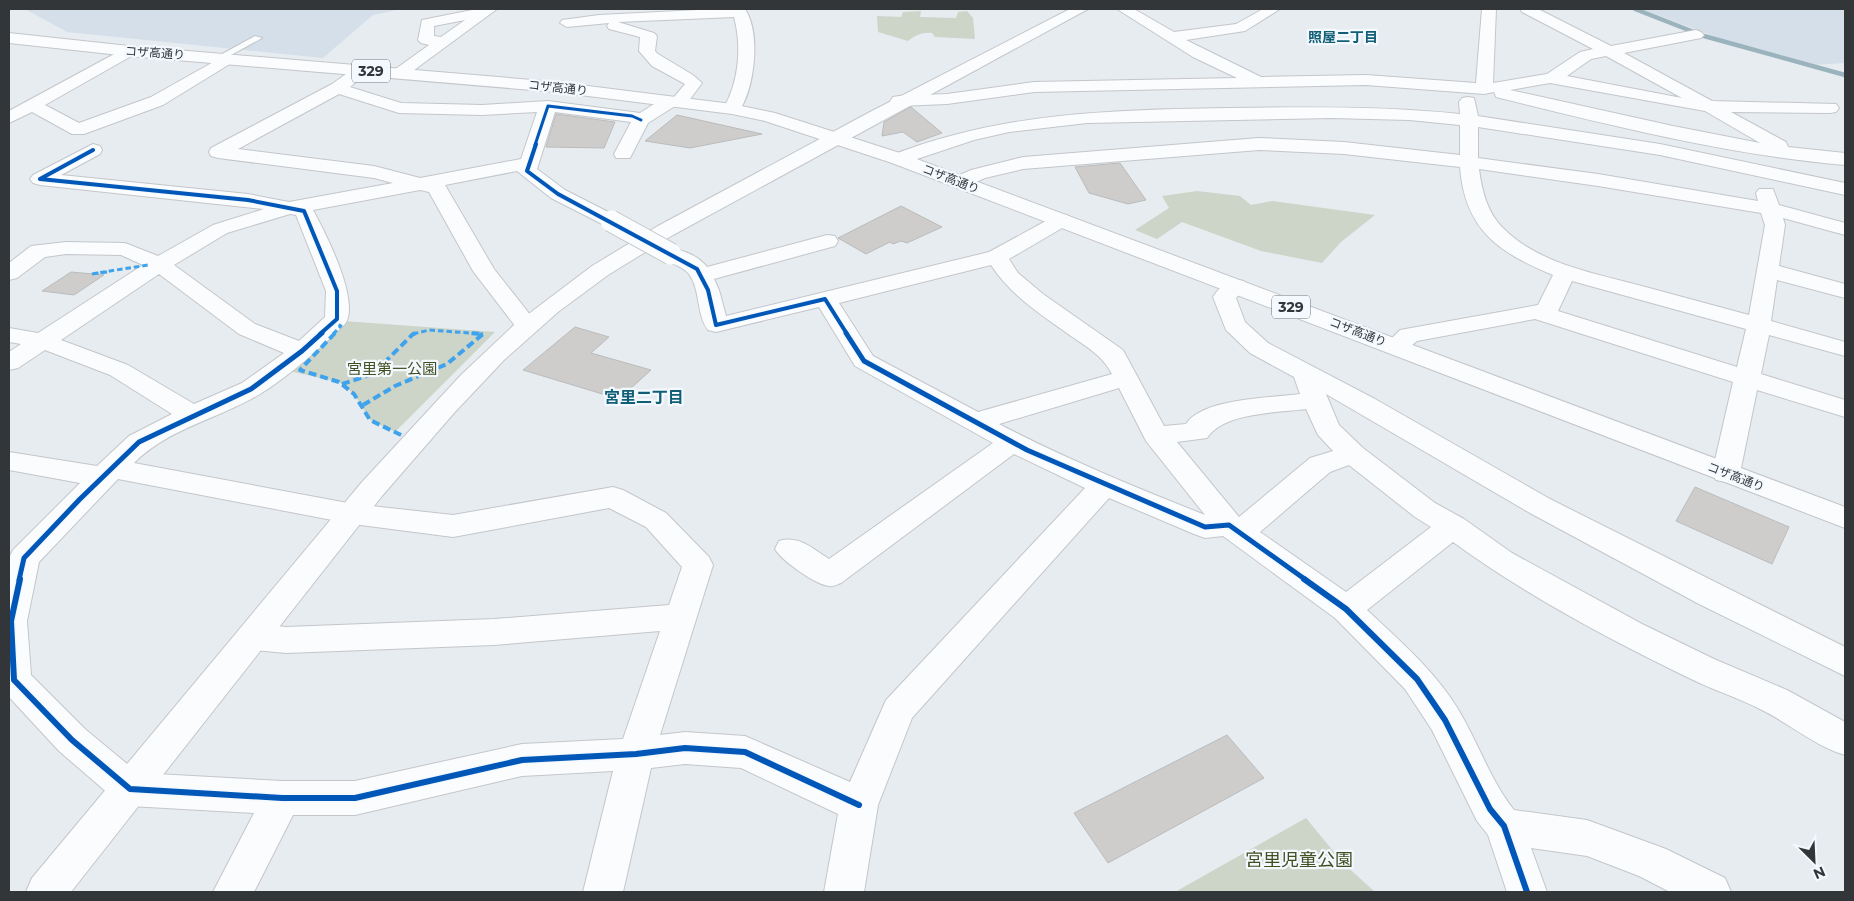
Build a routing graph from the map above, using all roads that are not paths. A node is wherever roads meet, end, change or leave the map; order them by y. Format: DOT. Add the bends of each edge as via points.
graph roads {
  1 [pos="587,9"];
  2 [pos="1081,9"];
  3 [pos="1124,9"];
  4 [pos="1273,9"];
  5 [pos="1489,9"];
  6 [pos="1527,9"];
  7 [pos="487,10"];
  8 [pos="739,10"];
  9 [pos="673,12"];
  10 [pos="599,19"];
  11 [pos="567,23"];
  12 [pos="1696,36"];
  13 [pos="1173,37"];
  14 [pos="9,38"];
  15 [pos="258,38"];
  16 [pos="444,42"];
  17 [pos="129,51"];
  18 [pos="1608,51"];
  19 [pos="224,58"];
  20 [pos="362,70"];
  21 [pos="400,73"];
  22 [pos="1550,78"];
  23 [pos="1260,83"];
  24 [pos="338,88"];
  25 [pos="1475,89"];
  26 [pos="899,101"];
  27 [pos="675,102"];
  28 [pos="32,105"];
  29 [pos="548,106"];
  30 [pos="1707,106"];
  31 [pos="1830,108"];
  32 [pos="732,109"];
  33 [pos="9,118"];
  34 [pos="641,120"];
  35 [pos="1470,120"];
  36 [pos="1045,122"];
  37 [pos="832,138"];
  38 [pos="1066,146"];
  39 [pos="93,150"];
  40 [pos="623,154"];
  41 [pos="1793,154"];
  42 [pos="899,159"];
  43 [pos="1845,159"];
  44 [pos="1469,161"];
  45 [pos="530,163"];
  46 [pos="1756,167"];
  47 [pos="960,182"];
  48 [pos="419,184"];
  49 [pos="1845,189"];
  50 [pos="290,208"];
  51 [pos="1772,209"];
  52 [pos="1062,220"];
  53 [pos="1845,229"];
  54 [pos="827,241"];
  55 [pos="997,257"];
  56 [pos="159,264"];
  57 [pos="1560,270"];
  58 [pos="1767,270"];
  59 [pos="9,273"];
  60 [pos="701,276"];
  61 [pos="1236,286"];
  62 [pos="1845,291"];
  63 [pos="825,299"];
  64 [pos="1539,313"];
  65 [pos="1759,324"];
  66 [pos="527,326"];
  67 [pos="9,335"];
  68 [pos="42,341"];
  69 [pos="1396,346"];
  70 [pos="1845,349"];
  71 [pos="302,351"];
  72 [pos="9,363"];
  73 [pos="1304,372"];
  74 [pos="1127,378"];
  75 [pos="1747,379"];
  76 [pos="1315,400"];
  77 [pos="1845,409"];
  78 [pos="192,415"];
  79 [pos="976,422"];
  80 [pos="1156,435"];
  81 [pos="1012,442"];
  82 [pos="1353,454"];
  83 [pos="9,461"];
  84 [pos="108,473"];
  85 [pos="1726,473"];
  86 [pos="1104,485"];
  87 [pos="353,514"];
  88 [pos="1845,518"];
  89 [pos="1453,526"];
  90 [pos="1234,529"];
  91 [pos="790,549"];
  92 [pos="1346,608"];
  93 [pos="682,617"];
  94 [pos="254,637"];
  95 [pos="1845,662"];
  96 [pos="1845,740"];
  97 [pos="636,754"];
  98 [pos="130,788"];
  99 [pos="282,798"];
  100 [pos="859,805"];
  101 [pos="1504,826"];
  102 [pos="46,892"];
  103 [pos="233,892"];
  104 [pos="603,892"];
  105 [pos="844,892"];
  106 [pos="1527,892"];
  107 [pos="1711,892"];
  1 -- 10 [label="main road"];
  2 -- 26 [label="main road"];
  3 -- 13 [label="main road"];
  4 -- 13 [label="main road" via="1240,28"];
  5 -- 25 [label="main road"];
  6 -- 18 [label="main road"];
  7 -- 16 [label="main road"];
  7 -- 16 [label="main road" via="420,22 426,40"];
  8 -- 9 [label="main road"];
  8 -- 32 [label="main road" via="746,48 741,96"];
  9 -- 10 [label="main road"];
  10 -- 11 [label="main road"];
  10 -- 27 [label="main road" via="621,30 646,33 649,36 646,51 656,64 684,75 694,83"];
  12 -- 18 [label="main road"];
  13 -- 23 [label="main road" via="1199,54"];
  14 -- 17 [label="main road, コザ高通り / 329"];
  15 -- 19 [label="lane"];
  16 -- 21 [label="main road"];
  17 -- 19 [label="main road, コザ高通り / 329"];
  17 -- 28 [label="main road"];
  18 -- 22 [label="main road" via="1586,55 1574,61 1559,76"];
  18 -- 30 [label="main road"];
  19 -- 20 [label="main road, コザ高通り / 329"];
  19 -- 28 [label="main road" via="157,102 78,130"];
  20 -- 21 [label="main road, コザ高通り / 329"];
  20 -- 24 [label="main road"];
  21 -- 27 [label="main road, コザ高通り / 329"];
  22 -- 25 [label="main road"];
  22 -- 30 [label="main road"];
  23 -- 25 [label="main road" via="1366,80"];
  23 -- 26 [label="main road" via="1034,87 947,99"];
  24 -- 29 [label="main road" via="399,108 482,110"];
  24 -- 48 [label="main road" via="218,152 374,172"];
  25 -- 35 [label="main road"];
  25 -- 41 [label="main road"];
  26 -- 37 [label="main road"];
  27 -- 32 [label="main road, コザ高通り / 329"];
  27 -- 34 [label="main road"];
  28 -- 33 [label="main road"];
  29 -- 34 [label="main road" via="632,116"];
  29 -- 45 [label="main road"];
  30 -- 31 [label="main road"];
  30 -- 41 [label="main road"];
  32 -- 37 [label="main road, コザ高通り / 329"];
  34 -- 40 [label="main road"];
  35 -- 36 [label="main road" via="1292,112 1154,114"];
  35 -- 44 [label="main road"];
  35 -- 46 [label="main road" via="1610,140"];
  36 -- 38 [label="main road"];
  36 -- 42 [label="main road" via="948,141"];
  37 -- 42 [label="main road, コザ高通り / 329"];
  37 -- 66 [label="main road" via="634,248 578,285"];
  38 -- 44 [label="main road" via="1259,144 1402,153"];
  38 -- 47 [label="main road" via="1023,164 978,174"];
  39 -- 50 [label="main road" via="40,179 248,200"];
  41 -- 43 [label="main road"];
  41 -- 46 [label="main road"];
  42 -- 47 [label="main road, コザ高通り / 329"];
  44 -- 51 [label="main road"];
  44 -- 57 [label="main road" via="1482,217 1493,232 1533,259"];
  45 -- 48 [label="main road"];
  45 -- 60 [label="main road, bridge" via="527,171 558,194 671,254 697,269"];
  46 -- 49 [label="main road"];
  46 -- 51 [label="main road"];
  47 -- 52 [label="main road, コザ高通り / 329"];
  48 -- 50 [label="main road"];
  48 -- 66 [label="main road" via="437,188 484,271"];
  50 -- 56 [label="main road" via="220,229"];
  50 -- 71 [label="main road" via="304,211 336,291 337,320"];
  51 -- 53 [label="main road"];
  51 -- 58 [label="main road" via="1775,225"];
  52 -- 55 [label="main road"];
  52 -- 61 [label="main road, コザ高通り / 329"];
  54 -- 60 [label="main road"];
  55 -- 63 [label="main road"];
  55 -- 74 [label="main road" via="1010,277 1035,299 1114,355"];
  56 -- 59 [label="main road" via="125,250 66,248 39,251"];
  56 -- 68 [label="main road"];
  56 -- 71 [label="main road" via="247,329"];
  57 -- 64 [label="main road" via="1547,310"];
  57 -- 65 [label="main road"];
  58 -- 62 [label="main road"];
  58 -- 65 [label="main road"];
  60 -- 63 [label="main road" via="708,290 716,325"];
  61 -- 69 [label="main road, コザ高通り / 329"];
  61 -- 73 [label="main road" via="1224,298 1234,324 1259,348"];
  63 -- 79 [label="main road" via="864,362"];
  64 -- 69 [label="main road" via="1409,335"];
  64 -- 75 [label="main road"];
  65 -- 70 [label="main road"];
  65 -- 75 [label="main road"];
  66 -- 87 [label="main road" via="427,426"];
  67 -- 68 [label="main road"];
  68 -- 72 [label="main road"];
  68 -- 78 [label="main road" via="119,370"];
  69 -- 85 [label="main road, コザ高通り / 329"];
  71 -- 78 [label="main road" via="250,389"];
  73 -- 76 [label="main road"];
  73 -- 95 [label="main road" via="1540,506"];
  74 -- 79 [label="main road"];
  74 -- 80 [label="main road"];
  75 -- 77 [label="main road"];
  75 -- 85 [label="main road"];
  76 -- 80 [label="main road" via="1231,410 1199,424 1198,432"];
  76 -- 82 [label="main road" via="1327,430"];
  78 -- 84 [label="main road" via="139,442"];
  79 -- 81 [label="main road"];
  80 -- 90 [label="main road"];
  81 -- 86 [label="main road"];
  81 -- 91 [label="main road" via="830,575"];
  82 -- 89 [label="main road" via="1425,510"];
  82 -- 90 [label="main road" via="1320,465"];
  83 -- 84 [label="main road"];
  84 -- 87 [label="main road"];
  84 -- 98 [label="main road" via="24,558 11,621 14,680 72,740"];
  85 -- 88 [label="main road, コザ高通り / 329"];
  86 -- 90 [label="main road" via="1205,527"];
  86 -- 100 [label="main road" via="898,710"];
  87 -- 93 [label="main road" via="453,526 613,497 656,520 698,565"];
  87 -- 94 [label="main road"];
  89 -- 92 [label="main road"];
  89 -- 96 [label="main road" via="1501,561 1630,633 1775,700"];
  90 -- 92 [label="main road"];
  92 -- 101 [label="main road" via="1418,679 1445,720 1490,809"];
  93 -- 94 [label="main road" via="494,632 286,640"];
  93 -- 97 [label="main road"];
  94 -- 98 [label="main road"];
  97 -- 99 [label="main road" via="522,760 354,798"];
  97 -- 100 [label="main road" via="685,748 745,752"];
  97 -- 104 [label="main road"];
  98 -- 99 [label="main road"];
  98 -- 102 [label="main road"];
  99 -- 103 [label="main road"];
  100 -- 105 [label="main road"];
  101 -- 106 [label="main road"];
  101 -- 107 [label="main road" via="1587,838 1652,862"];
}
